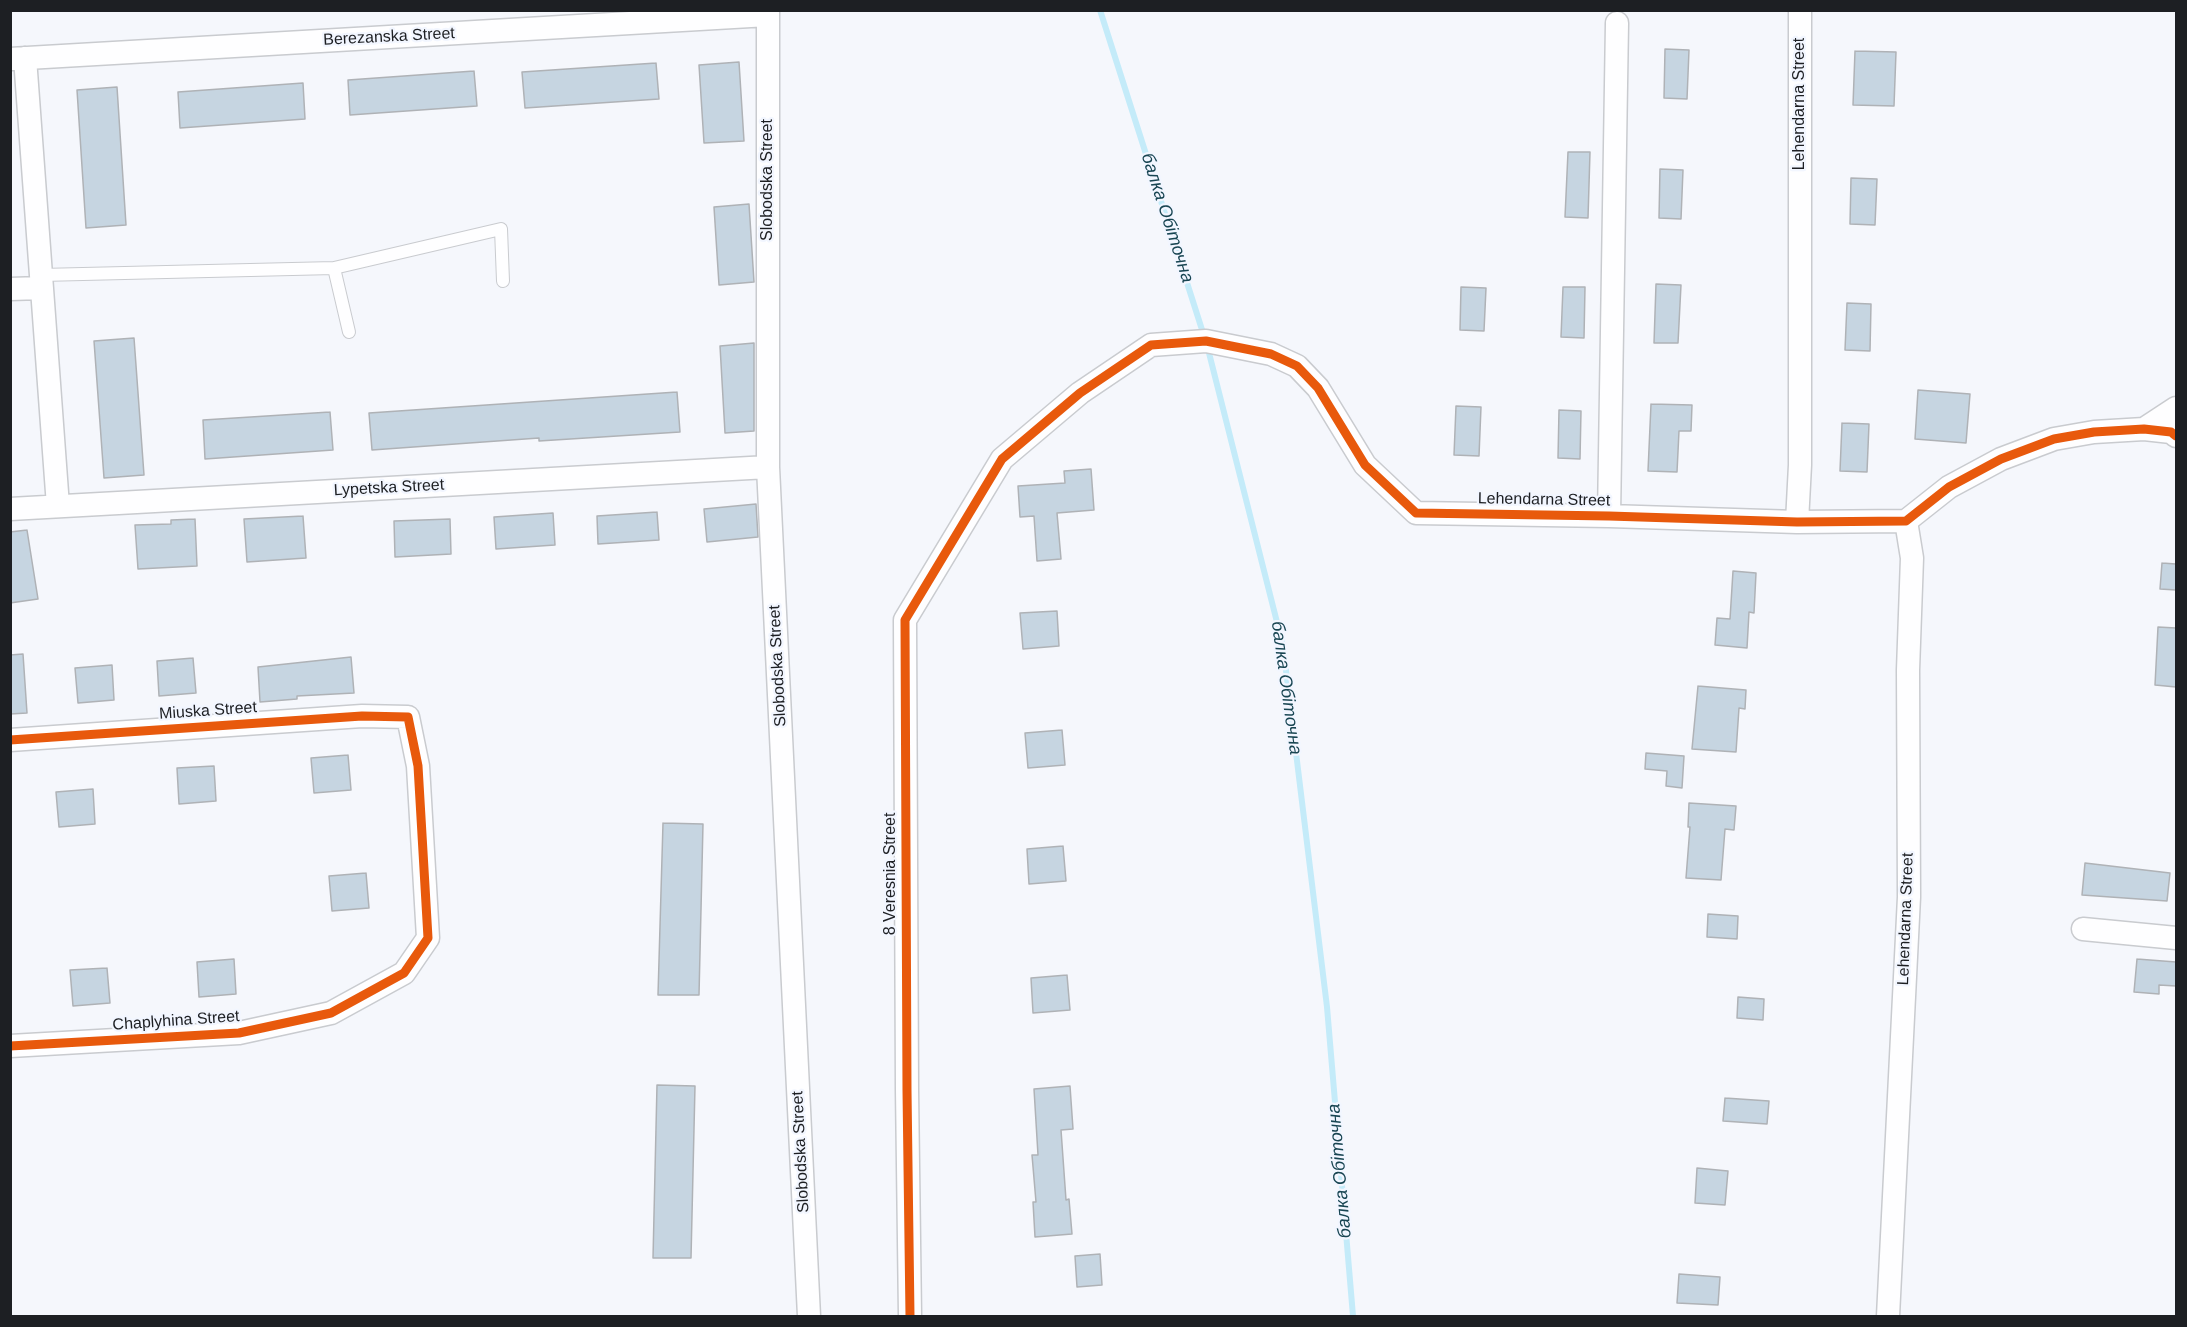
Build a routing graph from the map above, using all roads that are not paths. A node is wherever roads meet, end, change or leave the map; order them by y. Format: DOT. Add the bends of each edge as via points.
graph roads {
  1 [pos="1800,10"];
  2 [pos="768,13"];
  3 [pos="1617,23"];
  4 [pos="18,58"];
  5 [pos="334,268"];
  6 [pos="41,281"];
  7 [pos="503,281"];
  8 [pos="10,289"];
  9 [pos="349,332"];
  10 [pos="2176,408"];
  11 [pos="2144,429"];
  12 [pos="2176,436"];
  13 [pos="1002,459"];
  14 [pos="768,467"];
  15 [pos="58,506"];
  16 [pos="10,509"];
  17 [pos="1609,516"];
  18 [pos="1906,521"];
  19 [pos="1797,522"];
  20 [pos="10,740"];
  21 [pos="2083,929"];
  22 [pos="2176,938"];
  23 [pos="404,973"];
  24 [pos="10,1046"];
  25 [pos="809,1317"];
  26 [pos="910,1317"];
  27 [pos="1888,1317"];
  1 -- 19 [label="street, Lehendarna Street"];
  2 -- 4 [label="street, Berezanska Street"];
  2 -- 14 [label="street, Slobodska Street"];
  3 -- 17 [label="street, Lehendarna Street"];
  4 -- 6 [label="street"];
  5 -- 6 [label="lane"];
  5 -- 7 [label="lane" via="501,229"];
  5 -- 9 [label="lane"];
  6 -- 8 [label="street"];
  6 -- 15 [label="street"];
  10 -- 11 [label="street"];
  11 -- 12 [label="street"];
  11 -- 18 [label="street" via="2054,439 2001,459 1949,487"];
  13 -- 17 [label="street, Lehendarna Street" via="1080,393 1151,345 1206,341 1271,354 1298,366 1318,388 1365,465 1416,513"];
  13 -- 26 [label="street, 8 Veresnia Street" via="905,620"];
  14 -- 15 [label="street, Lypetska Street"];
  14 -- 25 [label="street, Slobodska Street"];
  15 -- 16 [label="street, Lypetska Street"];
  17 -- 19 [label="street, Lehendarna Street"];
  18 -- 19 [label="street, Lehendarna Street"];
  18 -- 27 [label="street, Lehendarna Street" via="1912,558 1908,670 1909,897"];
  20 -- 23 [label="street, Miuska Street" via="362,716 408,717 418,766 428,938"];
  21 -- 22 [label="street"];
  23 -- 24 [label="street, Chaplyhina Street" via="331,1013 240,1034"];
}
